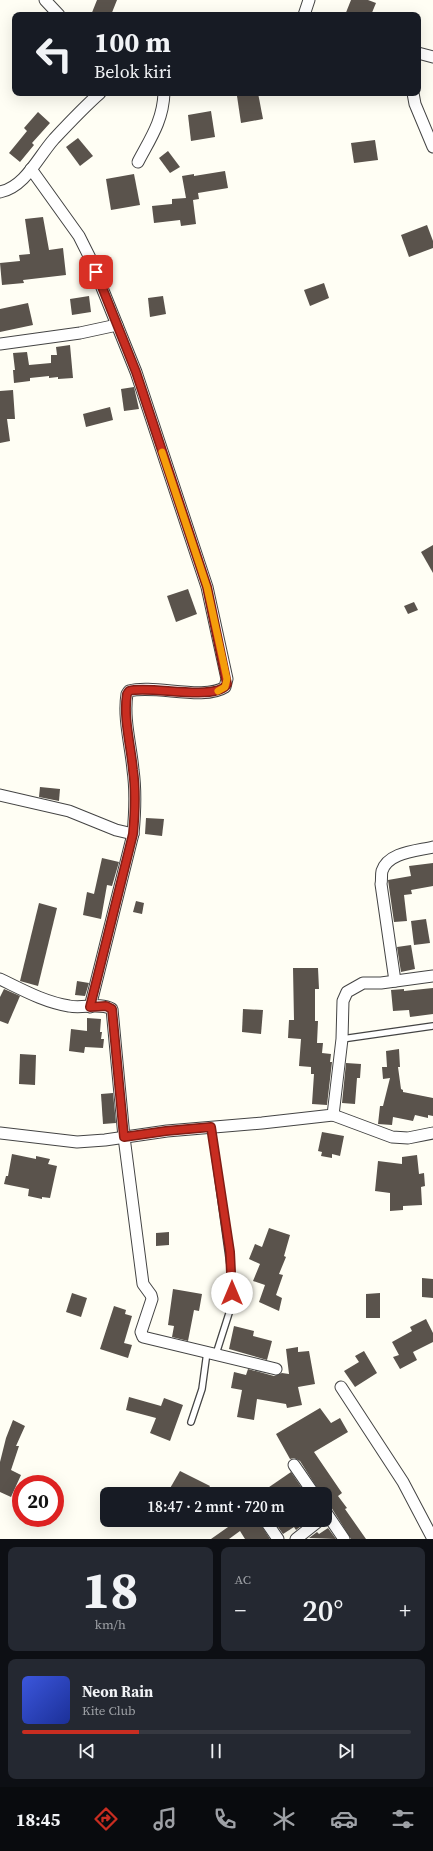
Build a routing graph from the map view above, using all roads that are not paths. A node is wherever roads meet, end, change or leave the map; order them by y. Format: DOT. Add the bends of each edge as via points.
graph roads {
  1 [pos="310,0"];
  2 [pos="48,1"];
  3 [pos="57,12"];
  4 [pos="305,12"];
  5 [pos="421,54"];
  6 [pos="433,57"];
  7 [pos="96,96"];
  8 [pos="164,96"];
  9 [pos="414,96"];
  10 [pos="433,147"];
  11 [pos="138,162"];
  12 [pos="31,169"];
  13 [pos="0,192"];
  14 [pos="117,325"];
  15 [pos="0,344"];
  16 [pos="0,795"];
  17 [pos="133,834"];
  18 [pos="433,847"];
  19 [pos="433,976"];
  20 [pos="0,979"];
  21 [pos="395,981"];
  22 [pos="90,1007"];
  23 [pos="433,1026"];
  24 [pos="342,1039"];
  25 [pos="334,1115"];
  26 [pos="211,1127"];
  27 [pos="0,1133"];
  28 [pos="433,1134"];
  29 [pos="124,1137"];
  30 [pos="212,1353"];
  31 [pos="276,1369"];
  32 [pos="341,1387"];
  33 [pos="191,1422"];
  34 [pos="294,1466"];
  35 [pos="309,1487"];
  36 [pos="332,1525"];
  37 [pos="270,1527"];
  38 [pos="310,1527"];
  39 [pos="433,1538"];
  40 [pos="278,1539"];
  41 [pos="296,1539"];
  42 [pos="344,1539"];
  1 -- 4 [label="street"];
  2 -- 3 [label="street"];
  5 -- 6 [label="street"];
  7 -- 12 [label="street" via="53,140"];
  8 -- 11 [label="street" via="160,121"];
  9 -- 10 [label="street"];
  12 -- 13 [label="street" via="16,185"];
  12 -- 14 [label="street" via="78,236 90,258"];
  14 -- 15 [label="street"];
  14 -- 17 [label="street" via="136,372 207,587 227,684 216,691 141,689 129,691 127,694 127,717 134,772"];
  16 -- 17 [label="street" via="69,811"];
  17 -- 22 [label="street"];
  18 -- 21 [label="street" via="395,856 382,871 381,884"];
  19 -- 21 [label="street"];
  20 -- 22 [label="street" via="45,1001 71,1007"];
  21 -- 24 [label="street" via="363,983 348,992 343,1001"];
  22 -- 29 [label="street" via="106,1006 112,1009"];
  23 -- 24 [label="lane"];
  24 -- 25 [label="street"];
  25 -- 26 [label="street"];
  25 -- 28 [label="street" via="392,1136 408,1138"];
  26 -- 29 [label="street"];
  26 -- 30 [label="lane" via="232,1279 231,1307"];
  27 -- 29 [label="street" via="51,1141 77,1142"];
  29 -- 30 [label="street" via="143,1284 152,1299 141,1332 143,1337"];
  30 -- 31 [label="street"];
  30 -- 33 [label="lane"];
  32 -- 39 [label="street" via="403,1482"];
  34 -- 35 [label="street"];
  36 -- 42 [label="street"];
  37 -- 40 [label="street"];
  38 -- 41 [label="street"];
}
